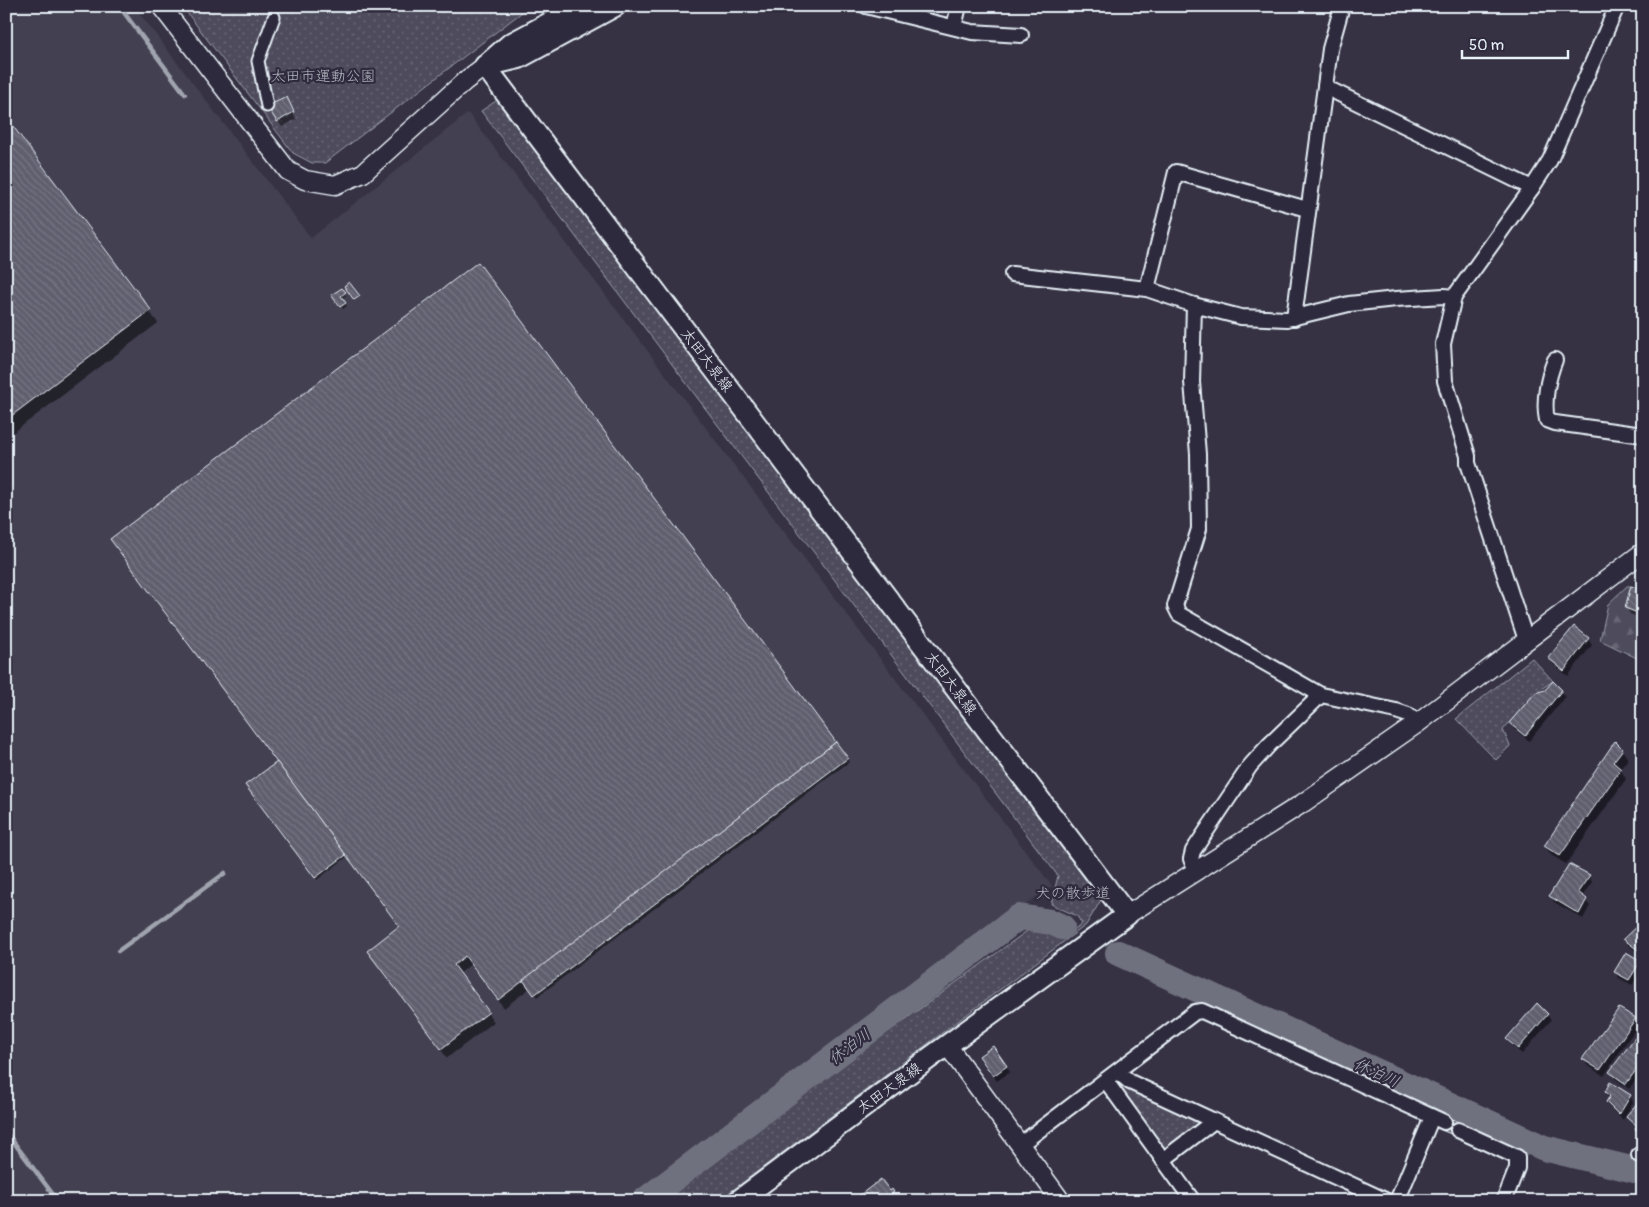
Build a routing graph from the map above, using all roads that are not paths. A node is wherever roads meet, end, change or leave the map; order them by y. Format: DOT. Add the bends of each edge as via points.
graph roads {
  1 [pos="161,6"];
  2 [pos="580,6"];
  3 [pos="615,6"];
  4 [pos="866,6"];
  5 [pos="959,6"];
  6 [pos="1342,6"];
  7 [pos="1617,6"];
  8 [pos="274,17"];
  9 [pos="954,27"];
  10 [pos="1021,35"];
  11 [pos="485,66"];
  12 [pos="1325,87"];
  13 [pos="267,106"];
  14 [pos="1532,188"];
  15 [pos="1307,209"];
  16 [pos="1012,274"];
  17 [pos="1147,289"];
  18 [pos="1454,297"];
  19 [pos="1194,305"];
  20 [pos="1294,318"];
  21 [pos="1555,360"];
  22 [pos="1643,435"];
  23 [pos="1643,552"];
  24 [pos="1526,640"];
  25 [pos="1321,695"];
  26 [pos="1418,723"];
  27 [pos="1196,871"];
  28 [pos="1127,915"];
  29 [pos="947,1045"];
  30 [pos="1118,1072"];
  31 [pos="1106,1081"];
  32 [pos="1214,1121"];
  33 [pos="1458,1130"];
  34 [pos="1021,1144"];
  35 [pos="1163,1160"];
  36 [pos="738,1201"];
  37 [pos="1061,1201"];
  38 [pos="1193,1201"];
  39 [pos="1387,1201"];
  40 [pos="1397,1201"];
  41 [pos="1504,1201"];
  1 -- 11 [label="street" via="288,171 319,184 335,185 363,173 465,80"];
  2 -- 11 [label="main road" via="510,44"];
  3 -- 11 [label="main road" via="518,58"];
  4 -- 9 [label="street"];
  5 -- 9 [label="street"];
  6 -- 12 [label="street" via="1330,49"];
  7 -- 14 [label="street" via="1558,145"];
  8 -- 13 [label="street" via="258,61"];
  9 -- 10 [label="street" via="972,32"];
  11 -- 28 [label="main road, 太田大泉線"];
  12 -- 14 [label="street"];
  12 -- 15 [label="street"];
  14 -- 18 [label="street"];
  15 -- 17 [label="street" via="1176,172"];
  15 -- 20 [label="street"];
  16 -- 17 [label="street"];
  17 -- 19 [label="street"];
  18 -- 20 [label="street" via="1348,304"];
  18 -- 24 [label="street" via="1443,344 1445,381 1468,463"];
  19 -- 20 [label="street" via="1241,317"];
  19 -- 25 [label="street" via="1192,382 1198,454 1199,529 1175,606 1179,614"];
  21 -- 22 [label="street" via="1550,373 1545,412 1547,420"];
  23 -- 24 [label="street"];
  24 -- 26 [label="street"];
  25 -- 26 [label="street" via="1396,711"];
  25 -- 27 [label="street" via="1269,745 1241,779 1193,851 1191,859"];
  26 -- 27 [label="street" via="1303,803"];
  27 -- 28 [label="street"];
  28 -- 29 [label="main road, 太田大泉線"];
  29 -- 34 [label="street"];
  29 -- 36 [label="main road, 太田大泉線"];
  30 -- 31 [label="street"];
  30 -- 32 [label="street" via="1130,1082"];
  30 -- 40 [label="street" via="1195,1012 1202,1011 1438,1120"];
  31 -- 34 [label="street"];
  31 -- 35 [label="street"];
  32 -- 35 [label="street"];
  32 -- 39 [label="street"];
  33 -- 41 [label="street" via="1517,1157 1517,1168"];
  34 -- 37 [label="street"];
  35 -- 38 [label="street"];
}
